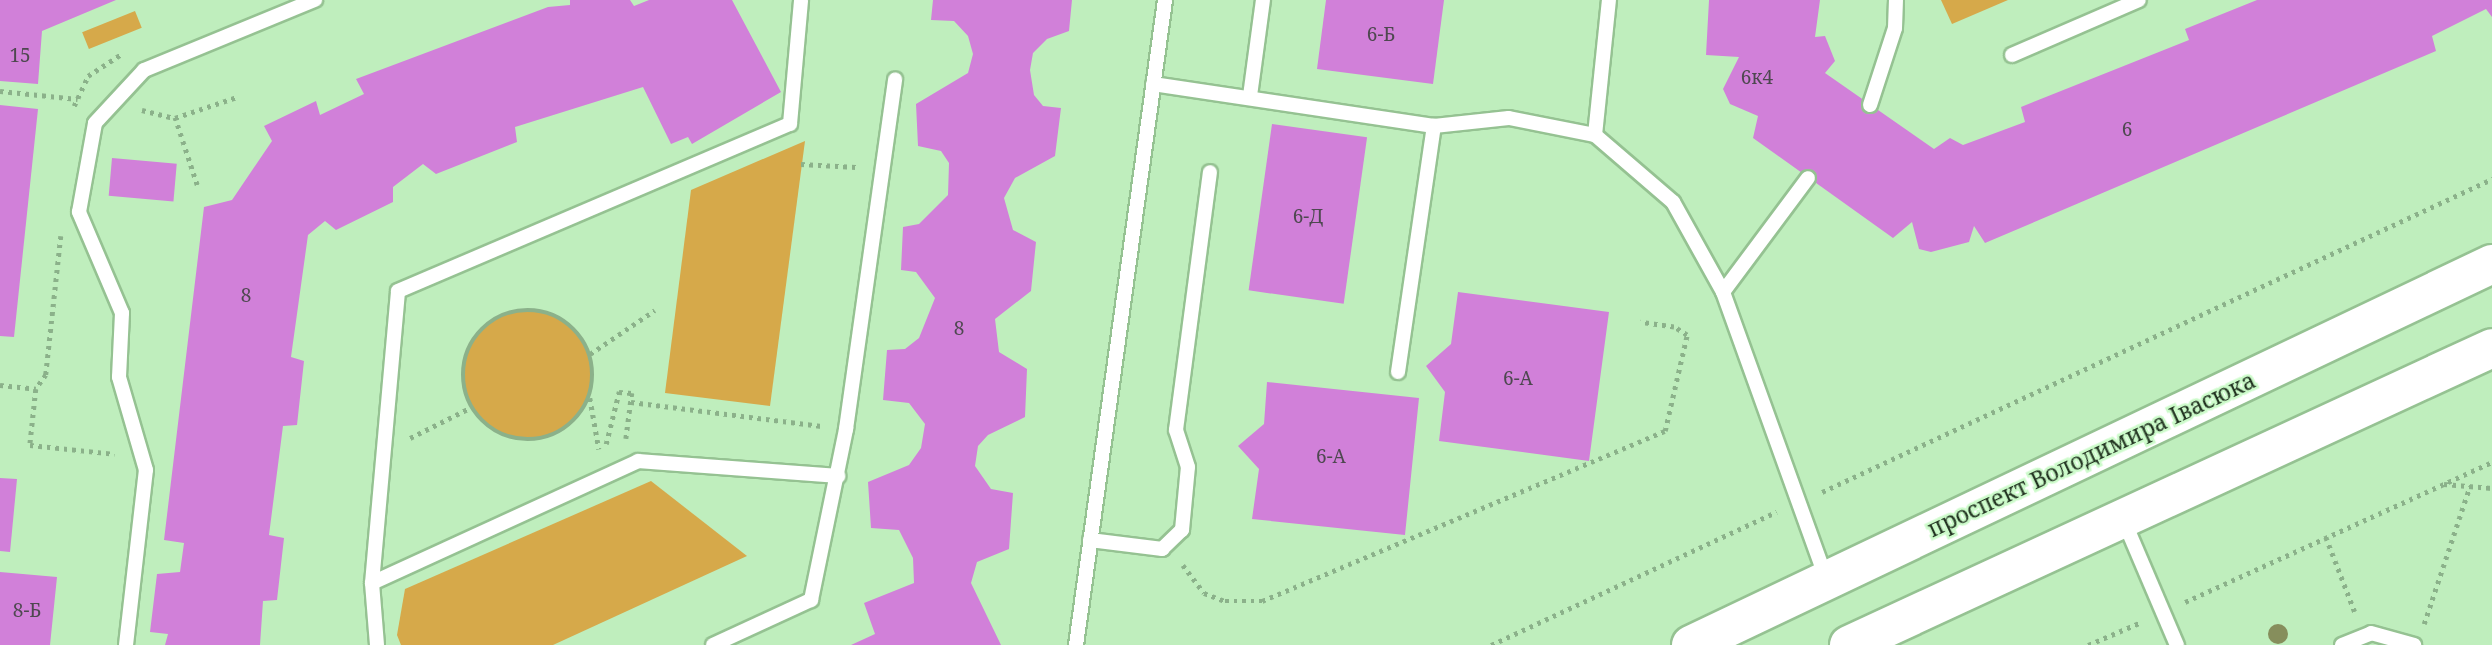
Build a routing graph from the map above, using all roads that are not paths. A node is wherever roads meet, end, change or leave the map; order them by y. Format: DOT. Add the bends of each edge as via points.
graph roads {
  1 [pos="314,0"];
  2 [pos="801,0"];
  3 [pos="1164,0"];
  4 [pos="1263,0"];
  5 [pos="1609,0"];
  6 [pos="1896,0"];
  7 [pos="2139,0"];
  8 [pos="2012,55"];
  9 [pos="895,79"];
  10 [pos="1153,85"];
  11 [pos="1250,96"];
  12 [pos="1870,105"];
  13 [pos="1434,126"];
  14 [pos="1595,135"];
  15 [pos="1210,173"];
  16 [pos="1808,178"];
  17 [pos="2492,264"];
  18 [pos="1723,292"];
  19 [pos="2492,348"];
  20 [pos="1398,372"];
  21 [pos="838,476"];
  22 [pos="2123,519"];
  23 [pos="1090,540"];
  24 [pos="1826,578"];
  25 [pos="372,583"];
  26 [pos="2418,638"];
  27 [pos="126,645"];
  28 [pos="377,645"];
  29 [pos="713,645"];
  30 [pos="1076,645"];
  31 [pos="1691,645"];
  32 [pos="1849,645"];
  33 [pos="2177,645"];
  34 [pos="2342,645"];
  1 -- 27 [label="lane" via="144,70 95,123 79,212 122,313 119,377 146,470"];
  2 -- 25 [label="lane" via="790,124 398,291"];
  3 -- 10 [label="lane"];
  4 -- 11 [label="lane"];
  5 -- 14 [label="lane"];
  6 -- 12 [label="lane" via="1895,28"];
  7 -- 8 [label="lane"];
  9 -- 21 [label="lane"];
  10 -- 11 [label="lane"];
  10 -- 23 [label="lane"];
  11 -- 13 [label="lane"];
  13 -- 14 [label="lane" via="1509,118"];
  13 -- 20 [label="lane"];
  14 -- 18 [label="lane" via="1673,202"];
  15 -- 23 [label="lane" via="1176,430 1188,467 1183,517 1172,543 1162,549"];
  16 -- 18 [label="lane"];
  17 -- 24 [label="main road, проспект Володимира Івасюка"];
  18 -- 24 [label="lane"];
  19 -- 22 [label="main road"];
  21 -- 25 [label="lane" via="638,461"];
  21 -- 29 [label="lane" via="811,600"];
  22 -- 32 [label="main road"];
  22 -- 33 [label="lane"];
  23 -- 30 [label="lane"];
  24 -- 31 [label="main road, проспект Володимира Івасюка"];
  25 -- 28 [label="lane"];
  26 -- 34 [label="lane" via="2364,636"];
}
